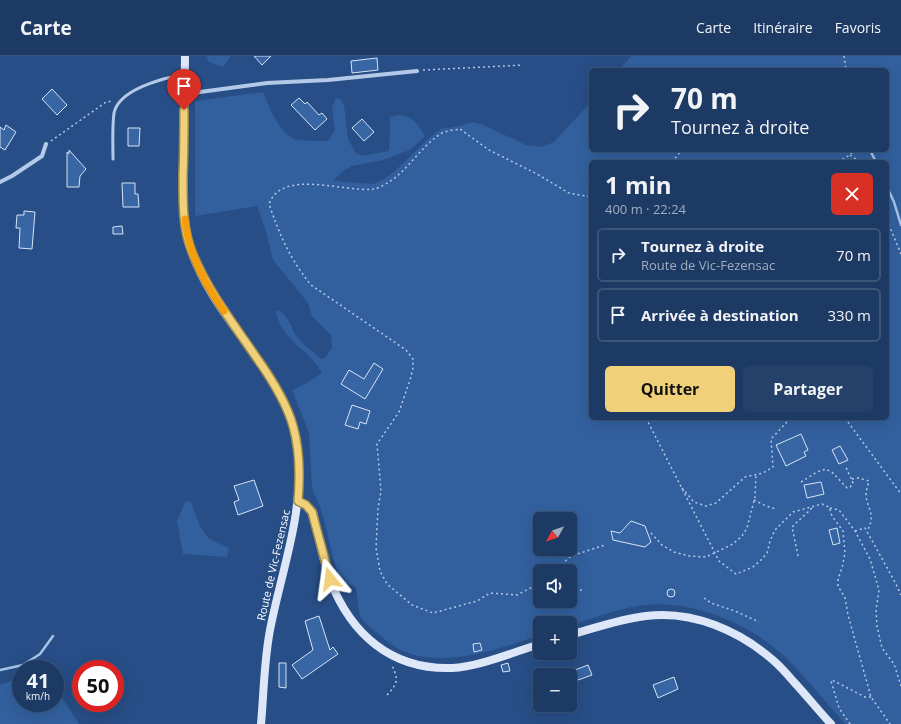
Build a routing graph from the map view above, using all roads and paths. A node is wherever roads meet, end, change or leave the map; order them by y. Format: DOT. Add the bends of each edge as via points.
graph roads {
  1 [pos="184,56"];
  2 [pos="844,56"];
  3 [pos="522,65"];
  4 [pos="846,68"];
  5 [pos="417,70"];
  6 [pos="184,74"];
  7 [pos="184,95"];
  8 [pos="122,100"];
  9 [pos="46,144"];
  10 [pos="680,152"];
  11 [pos="850,154"];
  12 [pos="113,159"];
  13 [pos="674,160"];
  14 [pos="841,160"];
  15 [pos="858,160"];
  16 [pos="0,182"];
  17 [pos="589,196"];
  18 [pos="889,225"];
  19 [pos="901,254"];
  20 [pos="647,420"];
  21 [pos="788,420"];
  22 [pos="846,420"];
  23 [pos="846,466"];
  24 [pos="756,474"];
  25 [pos="852,479"];
  26 [pos="802,482"];
  27 [pos="681,487"];
  28 [pos="901,494"];
  29 [pos="754,500"];
  30 [pos="298,501"];
  31 [pos="828,507"];
  32 [pos="812,508"];
  33 [pos="776,509"];
  34 [pos="864,528"];
  35 [pos="854,531"];
  36 [pos="651,533"];
  37 [pos="605,545"];
  38 [pos="714,552"];
  39 [pos="798,556"];
  40 [pos="562,564"];
  41 [pos="533,587"];
  42 [pos="577,590"];
  43 [pos="582,590"];
  44 [pos="901,595"];
  45 [pos="704,598"];
  46 [pos="759,622"];
  47 [pos="577,633"];
  48 [pos="533,646"];
  49 [pos="388,653"];
  50 [pos="901,686"];
  51 [pos="387,695"];
  52 [pos="871,697"];
  53 [pos="261,724"];
  54 [pos="831,724"];
  55 [pos="850,724"];
  56 [pos="890,724"];
  1 -- 6 [label="main road, Route de Vic-Fezensac"];
  2 -- 4 [label="path"];
  3 -- 5 [label="path"];
  5 -- 7 [label="street" via="328,80 267,83"];
  6 -- 7 [label="main road, Route de Vic-Fezensac"];
  6 -- 8 [label="lane" via="166,78 130,93"];
  7 -- 30 [label="main road, Route de Vic-Fezensac" via="183,206 191,250 201,275 265,369 282,398 294,426 300,480"];
  8 -- 9 [label="path" via="106,102"];
  8 -- 12 [label="lane" via="114,112"];
  9 -- 16 [label="street" via="42,156"];
  10 -- 13 [label="path"];
  11 -- 14 [label="path"];
  11 -- 15 [label="path"];
  17 -- 41 [label="path" via="569,193 489,150 460,129 443,132 430,142 401,174 374,189 308,184 286,187 271,197 269,204 285,247 311,285 406,350 412,360 410,380 398,412 378,444 381,491 376,548 380,571 387,584 412,605 433,613 477,601 490,593 517,595"];
  18 -- 19 [label="path"];
  20 -- 27 [label="path"];
  21 -- 24 [label="path" via="771,439 773,467"];
  22 -- 28 [label="path"];
  23 -- 25 [label="path"];
  24 -- 27 [label="path" via="745,477 716,503 706,506 694,502"];
  24 -- 29 [label="path"];
  25 -- 26 [label="path" via="854,484 847,488 826,469"];
  25 -- 34 [label="path" via="868,481 866,495 872,514 869,528"];
  27 -- 38 [label="path"];
  29 -- 33 [label="path"];
  29 -- 38 [label="path" via="747,528 742,536 733,544"];
  30 -- 49 [label="main road" via="312,512 330,579 348,615 357,628"];
  30 -- 53 [label="main road, Route de Vic-Fezensac" via="271,625"];
  31 -- 32 [label="path" via="822,504"];
  31 -- 35 [label="path" via="839,510"];
  31 -- 52 [label="path" via="843,531 845,553 838,586 845,598"];
  32 -- 38 [label="path" via="793,512 783,521 775,530 767,553 753,567 736,574 719,561"];
  32 -- 39 [label="path" via="792,527"];
  34 -- 35 [label="path"];
  34 -- 44 [label="path"];
  35 -- 50 [label="path" via="876,576 879,590 877,626 882,648 894,664"];
  36 -- 38 [label="path" via="662,545 674,552 698,557 706,557"];
  37 -- 40 [label="path" via="571,556"];
  42 -- 43 [label="path"];
  45 -- 46 [label="path"];
  47 -- 54 [label="main road" via="647,616 670,615 714,625 744,639 775,662"];
  48 -- 49 [label="main road" via="453,668 425,666 399,659"];
  49 -- 51 [label="path" via="397,682"];
  52 -- 55 [label="path" via="865,697 831,681 839,708"];
  52 -- 56 [label="path"];
}
